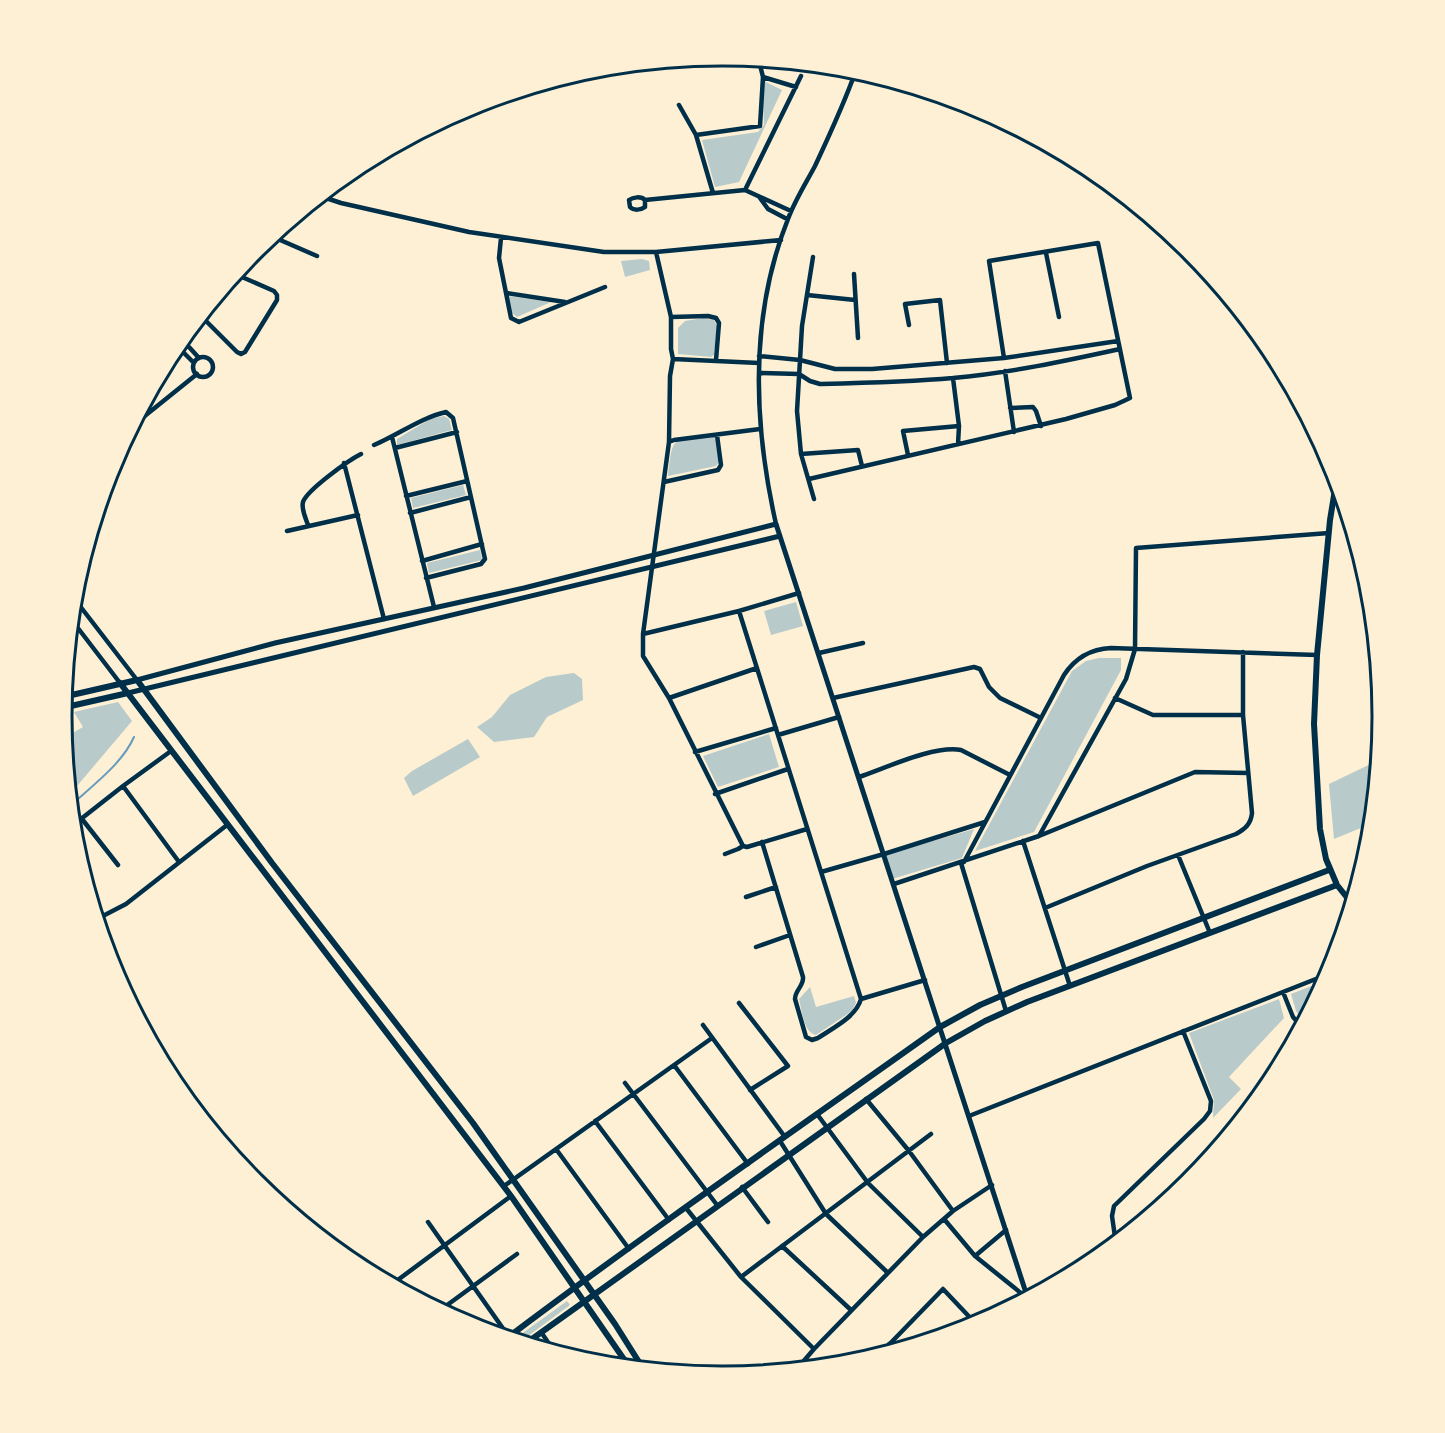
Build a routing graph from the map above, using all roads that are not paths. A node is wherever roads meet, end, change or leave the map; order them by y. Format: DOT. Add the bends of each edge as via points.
graph roads {
  1 [pos="761,67"];
  2 [pos="801,76"];
  3 [pos="763,77"];
  4 [pos="852,79"];
  5 [pos="796,87"];
  6 [pos="679,105"];
  7 [pos="696,135"];
  8 [pos="745,190"];
  9 [pos="713,193"];
  10 [pos="758,196"];
  11 [pos="329,199"];
  12 [pos="645,200"];
  13 [pos="791,211"];
  14 [pos="788,219"];
  15 [pos="501,238"];
  16 [pos="280,240"];
  17 [pos="781,240"];
  18 [pos="656,252"];
  19 [pos="1046,253"];
  20 [pos="317,256"];
  21 [pos="813,257"];
  22 [pos="854,274"];
  23 [pos="243,278"];
  24 [pos="605,287"];
  25 [pos="506,293"];
  26 [pos="807,295"];
  27 [pos="855,300"];
  28 [pos="566,302"];
  29 [pos="671,317"];
  30 [pos="1059,317"];
  31 [pos="206,321"];
  32 [pos="909,325"];
  33 [pos="858,339"];
  34 [pos="1118,341"];
  35 [pos="188,346"];
  36 [pos="1120,349"];
  37 [pos="184,353"];
  38 [pos="759,356"];
  39 [pos="200,358"];
  40 [pos="1004,358"];
  41 [pos="673,359"];
  42 [pos="716,360"];
  43 [pos="800,360"];
  44 [pos="194,363"];
  45 [pos="759,363"];
  46 [pos="947,363"];
  47 [pos="1005,371"];
  48 [pos="759,373"];
  49 [pos="197,374"];
  50 [pos="799,374"];
  51 [pos="953,378"];
  52 [pos="1010,408"];
  53 [pos="147,414"];
  54 [pos="959,426"];
  55 [pos="1041,426"];
  56 [pos="760,429"];
  57 [pos="457,432"];
  58 [pos="1014,432"];
  59 [pos="717,435"];
  60 [pos="392,437"];
  61 [pos="669,442"];
  62 [pos="958,444"];
  63 [pos="374,445"];
  64 [pos="395,448"];
  65 [pos="361,454"];
  66 [pos="801,454"];
  67 [pos="909,455"];
  68 [pos="344,463"];
  69 [pos="861,466"];
  70 [pos="809,479"];
  71 [pos="468,481"];
  72 [pos="664,482"];
  73 [pos="1333,495"];
  74 [pos="406,496"];
  75 [pos="471,496"];
  76 [pos="814,499"];
  77 [pos="411,513"];
  78 [pos="358,515"];
  79 [pos="776,524"];
  80 [pos="308,525"];
  81 [pos="287,531"];
  82 [pos="1329,533"];
  83 [pos="780,536"];
  84 [pos="482,544"];
  85 [pos="654,555"];
  86 [pos="422,561"];
  87 [pos="652,566"];
  88 [pos="593,570"];
  89 [pos="426,578"];
  90 [pos="596,580"];
  91 [pos="524,588"];
  92 [pos="799,593"];
  93 [pos="526,597"];
  94 [pos="448,604"];
  95 [pos="434,607"];
  96 [pos="81,608"];
  97 [pos="739,611"];
  98 [pos="452,615"];
  99 [pos="384,619"];
  100 [pos="78,629"];
  101 [pos="387,632"];
  102 [pos="643,634"];
  103 [pos="863,643"];
  104 [pos="1135,649"];
  105 [pos="1243,652"];
  106 [pos="819,653"];
  107 [pos="1317,655"];
  108 [pos="757,668"];
  109 [pos="137,680"];
  110 [pos="120,683"];
  111 [pos="144,689"];
  112 [pos="128,693"];
  113 [pos="73,695"];
  114 [pos="669,698"];
  115 [pos="833,698"];
  116 [pos="1115,698"];
  117 [pos="72,706"];
  118 [pos="1243,716"];
  119 [pos="840,717"];
  120 [pos="1041,718"];
  121 [pos="776,728"];
  122 [pos="778,735"];
  123 [pos="171,751"];
  124 [pos="695,752"];
  125 [pos="788,769"];
  126 [pos="1248,772"];
  127 [pos="1010,775"];
  128 [pos="859,777"];
  129 [pos="123,786"];
  130 [pos="716,794"];
  131 [pos="82,819"];
  132 [pos="985,822"];
  133 [pos="227,825"];
  134 [pos="807,829"];
  135 [pos="1039,836"];
  136 [pos="1023,841"];
  137 [pos="762,842"];
  138 [pos="742,846"];
  139 [pos="261,848"];
  140 [pos="248,853"];
  141 [pos="725,854"];
  142 [pos="884,854"];
  143 [pos="1178,855"];
  144 [pos="179,862"];
  145 [pos="963,862"];
  146 [pos="118,865"];
  147 [pos="1329,870"];
  148 [pos="821,872"];
  149 [pos="894,885"];
  150 [pos="1337,885"];
  151 [pos="776,887"];
  152 [pos="746,897"];
  153 [pos="1347,898"];
  154 [pos="1045,908"];
  155 [pos="104,916"];
  156 [pos="1204,917"];
  157 [pos="1210,933"];
  158 [pos="790,935"];
  159 [pos="756,947"];
  160 [pos="1064,971"];
  161 [pos="1317,979"];
  162 [pos="925,980"];
  163 [pos="1070,986"];
  164 [pos="1283,992"];
  165 [pos="1001,996"];
  166 [pos="861,999"];
  167 [pos="739,1003"];
  168 [pos="1006,1011"];
  169 [pos="1297,1022"];
  170 [pos="703,1026"];
  171 [pos="397,1027"];
  172 [pos="940,1027"];
  173 [pos="1183,1031"];
  174 [pos="388,1034"];
  175 [pos="712,1038"];
  176 [pos="946,1043"];
  177 [pos="674,1065"];
  178 [pos="625,1083"];
  179 [pos="750,1090"];
  180 [pos="634,1094"];
  181 [pos="866,1099"];
  182 [pos="817,1114"];
  183 [pos="969,1116"];
  184 [pos="595,1121"];
  185 [pos="473,1123"];
  186 [pos="827,1128"];
  187 [pos="462,1131"];
  188 [pos="931,1134"];
  189 [pos="783,1139"];
  190 [pos="556,1149"];
  191 [pos="909,1151"];
  192 [pos="788,1155"];
  193 [pos="748,1164"];
  194 [pos="513,1179"];
  195 [pos="868,1183"];
  196 [pos="992,1185"];
  197 [pos="504,1186"];
  198 [pos="742,1188"];
  199 [pos="708,1192"];
  200 [pos="511,1196"];
  201 [pos="717,1205"];
  202 [pos="686,1208"];
  203 [pos="953,1211"];
  204 [pos="826,1214"];
  205 [pos="944,1219"];
  206 [pos="669,1220"];
  207 [pos="695,1221"];
  208 [pos="428,1222"];
  209 [pos="768,1222"];
  210 [pos="1006,1230"];
  211 [pos="1115,1235"];
  212 [pos="923,1237"];
  213 [pos="445,1246"];
  214 [pos="782,1246"];
  215 [pos="629,1249"];
  216 [pos="517,1254"];
  217 [pos="975,1256"];
  218 [pos="888,1273"];
  219 [pos="741,1277"];
  220 [pos="398,1280"];
  221 [pos="584,1280"];
  222 [pos="473,1286"];
  223 [pos="574,1287"];
  224 [pos="1026,1292"];
  225 [pos="594,1293"];
  226 [pos="1022,1294"];
  227 [pos="584,1300"];
  228 [pos="447,1305"];
  229 [pos="851,1310"];
  230 [pos="970,1317"];
  231 [pos="501,1327"];
  232 [pos="541,1332"];
  233 [pos="515,1333"];
  234 [pos="533,1338"];
  235 [pos="549,1343"];
  236 [pos="889,1344"];
  237 [pos="814,1348"];
  238 [pos="624,1359"];
  239 [pos="638,1361"];
  240 [pos="803,1361"];
  1 -- 3 [label="street"];
  2 -- 5 [label="street"];
  3 -- 5 [label="street"];
  3 -- 7 [label="street" via="760,126"];
  4 -- 13 [label="street"];
  5 -- 8 [label="street"];
  6 -- 7 [label="street"];
  7 -- 9 [label="street"];
  8 -- 9 [label="street"];
  8 -- 10 [label="street"];
  9 -- 12 [label="street"];
  10 -- 13 [label="street"];
  10 -- 14 [label="street" via="768,209"];
  11 -- 15 [label="street"];
  13 -- 14 [label="street"];
  14 -- 17 [label="street"];
  15 -- 18 [label="street" via="610,253"];
  15 -- 25 [label="street"];
  16 -- 20 [label="street"];
  17 -- 18 [label="street"];
  17 -- 38 [label="street"];
  18 -- 29 [label="street"];
  19 -- 30 [label="street"];
  19 -- 34 [label="street" via="1098,243"];
  19 -- 40 [label="street" via="989,261"];
  21 -- 26 [label="street"];
  22 -- 27 [label="street"];
  23 -- 31 [label="street" via="277,295 245,352 237,352"];
  24 -- 28 [label="street"];
  25 -- 28 [label="street"];
  25 -- 28 [label="street" via="511,318 519,322"];
  26 -- 27 [label="street"];
  26 -- 43 [label="street"];
  27 -- 33 [label="street"];
  29 -- 41 [label="street"];
  29 -- 42 [label="street" via="717,318"];
  32 -- 46 [label="street" via="905,304 940,300"];
  34 -- 36 [label="street"];
  34 -- 40 [label="street"];
  35 -- 39 [label="street"];
  36 -- 47 [label="street"];
  36 -- 55 [label="street" via="1130,398"];
  37 -- 44 [label="street"];
  38 -- 43 [label="street"];
  38 -- 45 [label="street"];
  39 -- 44 [label="street"];
  39 -- 49 [label="street" via="211,361 213,368 208,375"];
  40 -- 46 [label="street"];
  41 -- 42 [label="street"];
  41 -- 61 [label="street"];
  42 -- 45 [label="street"];
  43 -- 46 [label="street" via="835,369"];
  43 -- 50 [label="street"];
  44 -- 49 [label="street"];
  45 -- 48 [label="street"];
  47 -- 51 [label="street"];
  47 -- 52 [label="street"];
  48 -- 50 [label="street"];
  48 -- 56 [label="street"];
  49 -- 53 [label="street"];
  50 -- 51 [label="street" via="820,384"];
  50 -- 66 [label="street"];
  51 -- 54 [label="street"];
  52 -- 55 [label="street" via="1033,407"];
  52 -- 58 [label="street"];
  54 -- 62 [label="street"];
  54 -- 67 [label="street" via="903,431"];
  55 -- 58 [label="street"];
  56 -- 59 [label="street"];
  56 -- 79 [label="street"];
  57 -- 60 [label="street" via="453,418 446,412 429,416"];
  57 -- 64 [label="street"];
  57 -- 71 [label="street"];
  58 -- 62 [label="street"];
  59 -- 61 [label="street"];
  59 -- 72 [label="street" via="721,465 718,470"];
  60 -- 63 [label="street"];
  60 -- 64 [label="street"];
  61 -- 72 [label="street"];
  62 -- 67 [label="street"];
  64 -- 74 [label="street"];
  65 -- 68 [label="street"];
  66 -- 69 [label="street" via="858,450"];
  66 -- 70 [label="street"];
  67 -- 69 [label="street"];
  68 -- 78 [label="street"];
  68 -- 80 [label="street" via="303,501"];
  69 -- 70 [label="street"];
  70 -- 76 [label="street"];
  71 -- 74 [label="street"];
  71 -- 75 [label="street"];
  72 -- 85 [label="street"];
  73 -- 82 [label="main road"];
  74 -- 77 [label="street"];
  75 -- 77 [label="street"];
  75 -- 84 [label="street"];
  77 -- 86 [label="street"];
  78 -- 80 [label="street"];
  78 -- 99 [label="street"];
  79 -- 83 [label="street"];
  79 -- 85 [label="street"];
  80 -- 81 [label="street"];
  82 -- 104 [label="street" via="1136,548"];
  82 -- 107 [label="main road"];
  83 -- 87 [label="street"];
  83 -- 92 [label="street"];
  84 -- 86 [label="street"];
  84 -- 89 [label="street" via="485,559 481,564"];
  85 -- 87 [label="street"];
  85 -- 88 [label="street"];
  86 -- 89 [label="street"];
  87 -- 90 [label="street"];
  87 -- 102 [label="street"];
  88 -- 90 [label="street"];
  88 -- 91 [label="street"];
  89 -- 95 [label="street"];
  90 -- 93 [label="street"];
  91 -- 93 [label="street"];
  91 -- 94 [label="street"];
  92 -- 97 [label="street"];
  92 -- 106 [label="street"];
  93 -- 98 [label="street"];
  94 -- 95 [label="street"];
  94 -- 98 [label="street"];
  95 -- 99 [label="street"];
  96 -- 109 [label="street"];
  97 -- 102 [label="street"];
  97 -- 108 [label="street"];
  98 -- 101 [label="street"];
  99 -- 101 [label="street"];
  99 -- 109 [label="street"];
  100 -- 110 [label="street"];
  101 -- 111 [label="street"];
  102 -- 114 [label="street" via="643,656"];
  103 -- 106 [label="street"];
  104 -- 105 [label="street"];
  104 -- 116 [label="street" via="1126,679"];
  104 -- 120 [label="street" via="1100,649 1080,658 1064,675"];
  105 -- 107 [label="street"];
  105 -- 118 [label="street"];
  106 -- 115 [label="street"];
  107 -- 147 [label="main road" via="1314,734 1320,829"];
  108 -- 114 [label="street"];
  108 -- 121 [label="street"];
  109 -- 110 [label="main road"];
  109 -- 111 [label="main road"];
  110 -- 112 [label="main road"];
  110 -- 113 [label="main road"];
  111 -- 112 [label="street"];
  111 -- 139 [label="main road"];
  112 -- 117 [label="main road"];
  112 -- 123 [label="main road"];
  114 -- 124 [label="street"];
  115 -- 119 [label="street"];
  115 -- 120 [label="street" via="974,667 980,669 1000,698"];
  116 -- 118 [label="street" via="1153,715"];
  116 -- 135 [label="street"];
  118 -- 126 [label="street"];
  119 -- 122 [label="street"];
  119 -- 128 [label="street"];
  120 -- 127 [label="street"];
  121 -- 122 [label="street"];
  121 -- 124 [label="street"];
  122 -- 125 [label="street"];
  123 -- 129 [label="street"];
  123 -- 133 [label="main road"];
  124 -- 130 [label="street"];
  125 -- 130 [label="street"];
  125 -- 134 [label="street"];
  126 -- 135 [label="street" via="1196,772"];
  126 -- 143 [label="street" via="1252,813 1247,827"];
  127 -- 128 [label="street" via="961,750 949,749"];
  127 -- 132 [label="street"];
  128 -- 142 [label="street"];
  129 -- 131 [label="street"];
  129 -- 144 [label="street"];
  130 -- 138 [label="street"];
  131 -- 146 [label="street"];
  132 -- 142 [label="street"];
  132 -- 145 [label="street"];
  133 -- 140 [label="main road"];
  133 -- 144 [label="street"];
  134 -- 137 [label="street"];
  134 -- 148 [label="street"];
  135 -- 136 [label="street"];
  136 -- 145 [label="street"];
  136 -- 154 [label="street"];
  137 -- 138 [label="street"];
  137 -- 151 [label="street"];
  138 -- 141 [label="street"];
  139 -- 140 [label="main road"];
  139 -- 171 [label="main road"];
  140 -- 174 [label="main road"];
  142 -- 148 [label="street"];
  142 -- 149 [label="street"];
  143 -- 154 [label="street"];
  143 -- 156 [label="street"];
  144 -- 155 [label="street" via="126,904"];
  145 -- 149 [label="street"];
  145 -- 165 [label="street"];
  147 -- 150 [label="main road"];
  147 -- 156 [label="main road"];
  148 -- 166 [label="street"];
  149 -- 162 [label="street"];
  150 -- 153 [label="main road"];
  150 -- 157 [label="main road"];
  151 -- 152 [label="street"];
  151 -- 158 [label="street"];
  154 -- 160 [label="street"];
  156 -- 157 [label="street"];
  156 -- 160 [label="main road"];
  157 -- 163 [label="main road"];
  158 -- 159 [label="street"];
  158 -- 166 [label="street" via="803,980 795,999 810,1040 853,1014"];
  160 -- 163 [label="street"];
  160 -- 165 [label="main road"];
  161 -- 164 [label="street"];
  162 -- 166 [label="street"];
  162 -- 172 [label="street"];
  163 -- 168 [label="main road"];
  164 -- 169 [label="street"];
  164 -- 173 [label="street"];
  165 -- 168 [label="street"];
  165 -- 172 [label="main road"];
  167 -- 179 [label="street" via="788,1066"];
  168 -- 176 [label="main road"];
  170 -- 175 [label="street"];
  171 -- 174 [label="main road"];
  171 -- 185 [label="main road"];
  172 -- 176 [label="street"];
  172 -- 182 [label="main road"];
  173 -- 183 [label="street"];
  173 -- 211 [label="street" via="1209,1096 1210,1111 1114,1206"];
  174 -- 187 [label="main road"];
  175 -- 177 [label="street"];
  175 -- 179 [label="street"];
  176 -- 181 [label="main road"];
  176 -- 183 [label="street"];
  177 -- 180 [label="street"];
  177 -- 193 [label="street"];
  178 -- 180 [label="street"];
  179 -- 189 [label="street"];
  180 -- 184 [label="street"];
  180 -- 199 [label="street"];
  181 -- 186 [label="main road"];
  181 -- 191 [label="street"];
  182 -- 186 [label="street"];
  182 -- 189 [label="main road"];
  183 -- 196 [label="street"];
  184 -- 190 [label="street"];
  184 -- 206 [label="street"];
  185 -- 187 [label="main road"];
  185 -- 194 [label="main road"];
  186 -- 192 [label="main road"];
  186 -- 195 [label="street"];
  187 -- 197 [label="main road"];
  188 -- 191 [label="street"];
  189 -- 192 [label="street"];
  189 -- 193 [label="main road"];
  190 -- 194 [label="street"];
  190 -- 215 [label="street"];
  191 -- 195 [label="street"];
  191 -- 203 [label="street"];
  192 -- 198 [label="main road"];
  192 -- 204 [label="street"];
  193 -- 199 [label="main road"];
  194 -- 197 [label="street"];
  194 -- 221 [label="main road"];
  195 -- 204 [label="street"];
  195 -- 212 [label="street"];
  196 -- 203 [label="street"];
  196 -- 210 [label="street"];
  197 -- 200 [label="main road"];
  198 -- 201 [label="main road"];
  198 -- 209 [label="street"];
  199 -- 201 [label="street"];
  199 -- 202 [label="main road"];
  200 -- 213 [label="street"];
  200 -- 223 [label="main road"];
  201 -- 207 [label="main road"];
  202 -- 206 [label="main road"];
  202 -- 207 [label="street"];
  203 -- 205 [label="street"];
  204 -- 214 [label="street"];
  204 -- 218 [label="street"];
  205 -- 212 [label="street"];
  205 -- 217 [label="street"];
  206 -- 215 [label="main road"];
  207 -- 219 [label="street"];
  207 -- 225 [label="main road"];
  208 -- 213 [label="street"];
  210 -- 217 [label="street"];
  210 -- 224 [label="street"];
  212 -- 218 [label="street"];
  213 -- 220 [label="street"];
  213 -- 222 [label="street"];
  214 -- 219 [label="street"];
  214 -- 229 [label="street"];
  215 -- 221 [label="main road"];
  216 -- 222 [label="street"];
  217 -- 226 [label="street"];
  218 -- 229 [label="street"];
  219 -- 237 [label="street"];
  221 -- 223 [label="main road"];
  221 -- 225 [label="main road"];
  222 -- 228 [label="street"];
  222 -- 231 [label="street"];
  223 -- 227 [label="main road"];
  223 -- 233 [label="main road"];
  225 -- 227 [label="main road"];
  225 -- 239 [label="main road"];
  227 -- 232 [label="main road"];
  227 -- 238 [label="main road"];
  229 -- 237 [label="street"];
  230 -- 236 [label="street" via="943,1289"];
  232 -- 234 [label="main road"];
  232 -- 235 [label="street"];
  237 -- 240 [label="street"];
}
